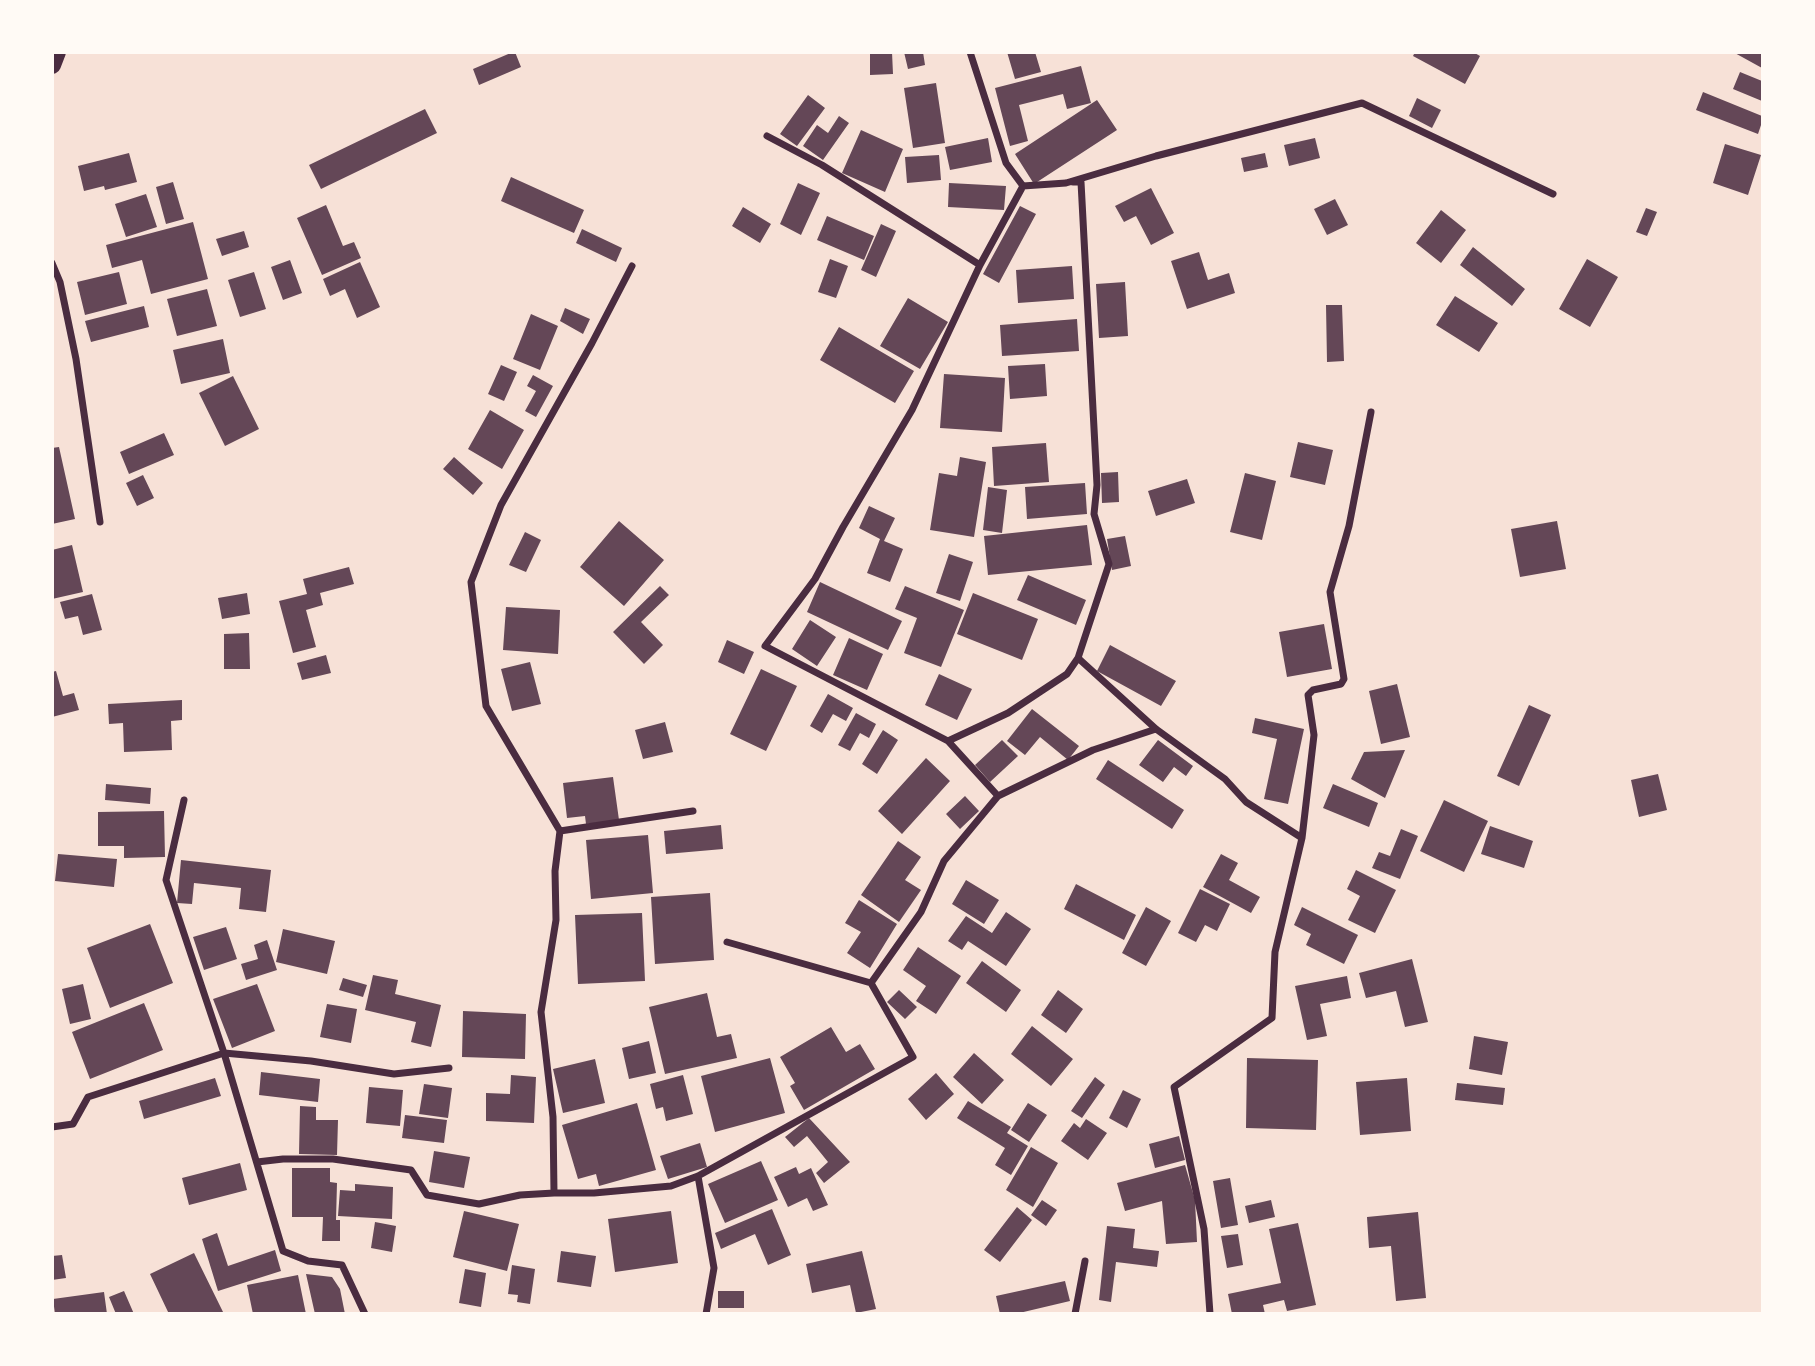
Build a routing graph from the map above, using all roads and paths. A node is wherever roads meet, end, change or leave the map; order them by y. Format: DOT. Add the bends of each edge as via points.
graph roads {
  1 [pos="57,52"];
  2 [pos="970,52"];
  3 [pos="52,65"];
  4 [pos="767,136"];
  5 [pos="1066,183"];
  6 [pos="1023,186"];
  7 [pos="1553,194"];
  8 [pos="52,263"];
  9 [pos="632,265"];
  10 [pos="980,265"];
  11 [pos="1371,412"];
  12 [pos="100,522"];
  13 [pos="1078,658"];
  14 [pos="1156,729"];
  15 [pos="948,741"];
  16 [pos="998,796"];
  17 [pos="184,800"];
  18 [pos="693,811"];
  19 [pos="560,831"];
  20 [pos="1302,838"];
  21 [pos="727,942"];
  22 [pos="871,982"];
  23 [pos="224,1053"];
  24 [pos="449,1068"];
  25 [pos="52,1127"];
  26 [pos="257,1162"];
  27 [pos="698,1177"];
  28 [pos="554,1193"];
  29 [pos="1085,1261"];
  30 [pos="365,1314"];
  31 [pos="706,1314"];
  32 [pos="1075,1314"];
  33 [pos="1210,1314"];
  1 -- 3 [label="main road"];
  2 -- 6 [label="street" via="1006,163"];
  4 -- 10 [label="street" via="822,165"];
  5 -- 6 [label="street"];
  5 -- 7 [label="street" via="1362,103"];
  5 -- 13 [label="street" via="1081,182 1097,485 1094,514 1109,564"];
  6 -- 10 [label="street"];
  8 -- 12 [label="street" via="76,359"];
  9 -- 19 [label="street" via="501,505 471,582 486,706"];
  10 -- 15 [label="street" via="912,410 815,579 765,646"];
  11 -- 20 [label="street" via="1331,592 1344,679 1308,695 1314,734"];
  13 -- 14 [label="street"];
  13 -- 15 [label="street" via="1067,674 1008,713"];
  14 -- 16 [label="street" via="1094,750"];
  14 -- 20 [label="street" via="1224,779 1245,802"];
  15 -- 16 [label="street"];
  16 -- 22 [label="street" via="944,862 921,912"];
  17 -- 23 [label="street" via="166,880"];
  18 -- 19 [label="street"];
  19 -- 28 [label="street" via="556,920 541,1012 553,1117"];
  20 -- 33 [label="street" via="1275,952 1272,1018 1174,1087 1204,1229"];
  21 -- 22 [label="street"];
  22 -- 27 [label="street" via="913,1058"];
  23 -- 24 [label="street" via="394,1074"];
  23 -- 25 [label="street" via="88,1097 73,1124"];
  23 -- 26 [label="street"];
  26 -- 28 [label="street" via="333,1159 411,1170 427,1195 479,1204"];
  26 -- 30 [label="street" via="283,1251 308,1261 342,1265"];
  27 -- 28 [label="street" via="671,1186"];
  27 -- 31 [label="street" via="714,1268"];
  29 -- 32 [label="street"];
}
